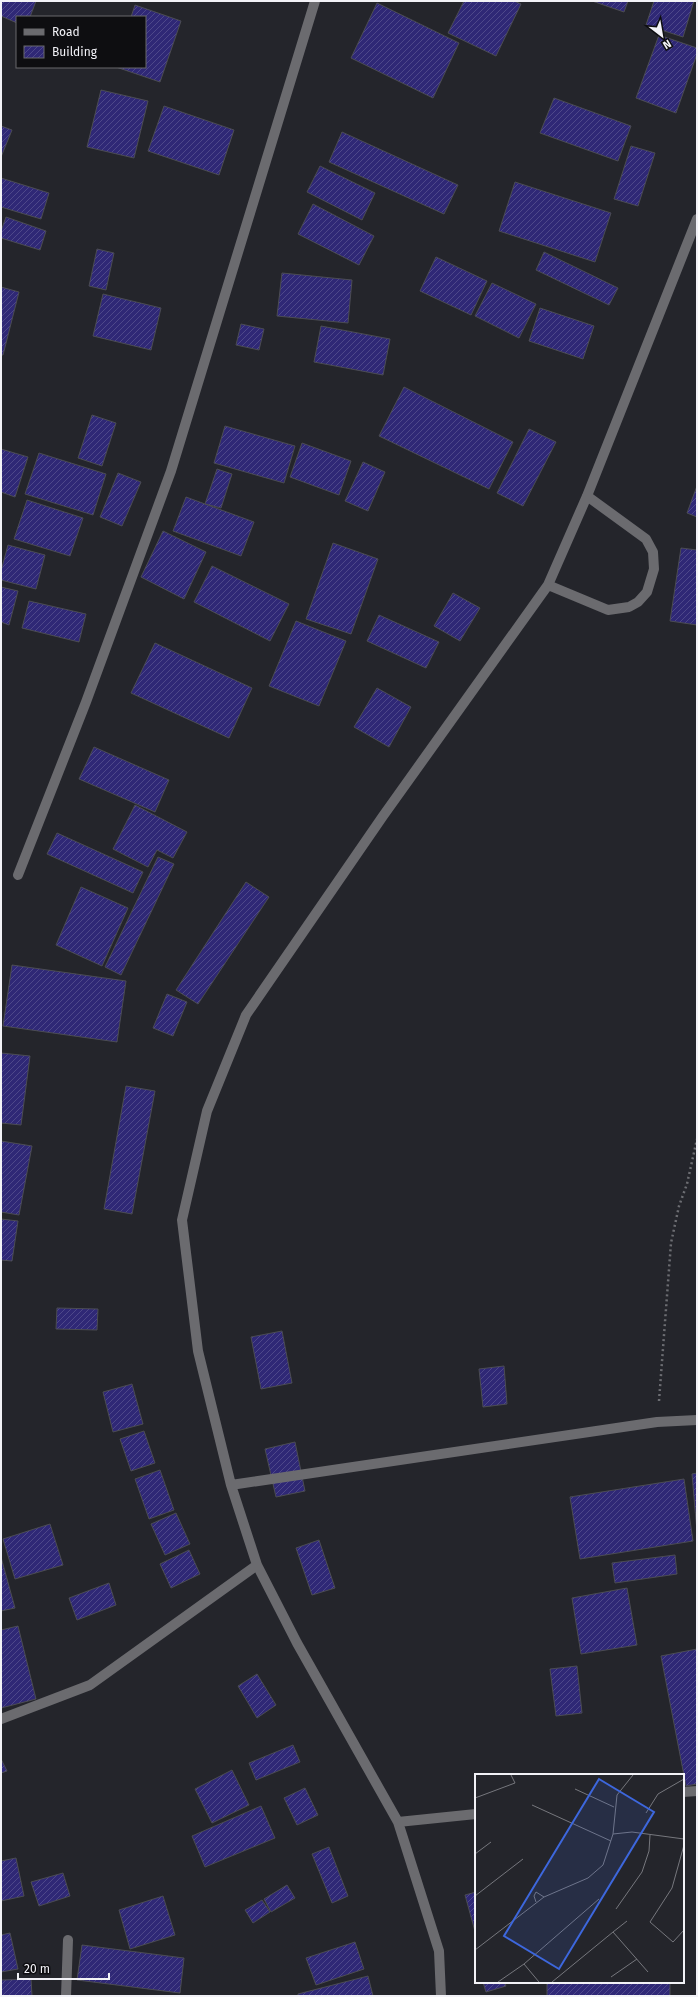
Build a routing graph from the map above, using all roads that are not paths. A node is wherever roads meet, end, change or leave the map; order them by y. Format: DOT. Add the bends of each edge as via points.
graph roads {
  1 [pos="315,1"];
  2 [pos="697,219"];
  3 [pos="587,496"];
  4 [pos="548,585"];
  5 [pos="18,875"];
  6 [pos="697,1420"];
  7 [pos="231,1485"];
  8 [pos="257,1565"];
  9 [pos="1,1719"];
  10 [pos="697,1791"];
  11 [pos="684,1792"];
  12 [pos="475,1814"];
  13 [pos="398,1822"];
  14 [pos="68,1940"];
  15 [pos="66,1996"];
  16 [pos="441,1996"];
  1 -- 5 [label="street" via="172,471"];
  2 -- 3 [label="street"];
  3 -- 4 [label="street"];
  3 -- 4 [label="street" via="646,539 653,552 654,563 647,592 629,607 608,610"];
  4 -- 7 [label="street" via="383,816 246,1015 207,1111 182,1220 198,1351"];
  6 -- 7 [label="street" via="657,1422"];
  7 -- 8 [label="street"];
  8 -- 9 [label="street" via="90,1685"];
  8 -- 13 [label="street" via="297,1643"];
  10 -- 11 [label="street"];
  12 -- 13 [label="street"];
  13 -- 16 [label="street" via="439,1951"];
  14 -- 15 [label="street"];
}
